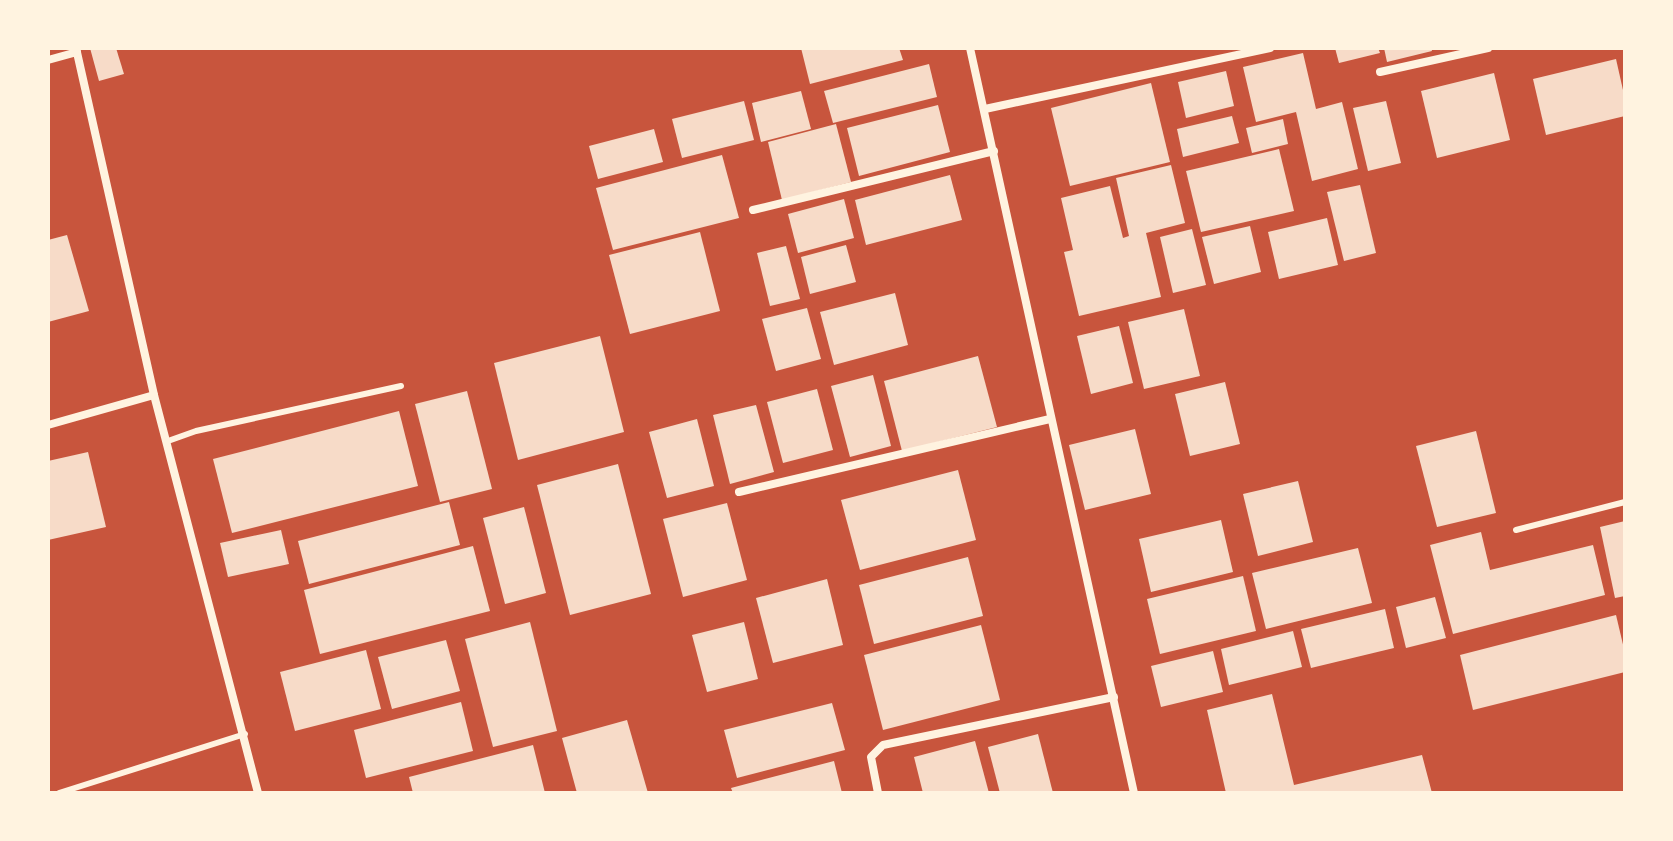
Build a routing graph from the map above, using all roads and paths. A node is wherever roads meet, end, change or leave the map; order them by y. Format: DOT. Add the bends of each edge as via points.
graph roads {
  1 [pos="970,48"];
  2 [pos="1270,48"];
  3 [pos="1488,48"];
  4 [pos="76,50"];
  5 [pos="48,60"];
  6 [pos="1380,72"];
  7 [pos="985,109"];
  8 [pos="994,151"];
  9 [pos="753,210"];
  10 [pos="401,386"];
  11 [pos="154,395"];
  12 [pos="1050,419"];
  13 [pos="48,425"];
  14 [pos="168,441"];
  15 [pos="739,492"];
  16 [pos="1625,502"];
  17 [pos="1516,530"];
  18 [pos="1114,697"];
  19 [pos="245,734"];
  20 [pos="59,793"];
  21 [pos="258,793"];
  22 [pos="878,793"];
  23 [pos="1134,793"];
  1 -- 7 [label="street"];
  2 -- 7 [label="street"];
  3 -- 6 [label="street"];
  4 -- 5 [label="street"];
  4 -- 11 [label="street"];
  7 -- 8 [label="street"];
  8 -- 9 [label="street"];
  8 -- 12 [label="street"];
  10 -- 14 [label="lane"];
  11 -- 13 [label="street"];
  11 -- 14 [label="street"];
  12 -- 15 [label="street"];
  12 -- 18 [label="street"];
  14 -- 19 [label="street"];
  16 -- 17 [label="lane"];
  18 -- 22 [label="street" via="883,745 871,757"];
  18 -- 23 [label="street"];
  19 -- 20 [label="lane"];
  19 -- 21 [label="street"];
}
